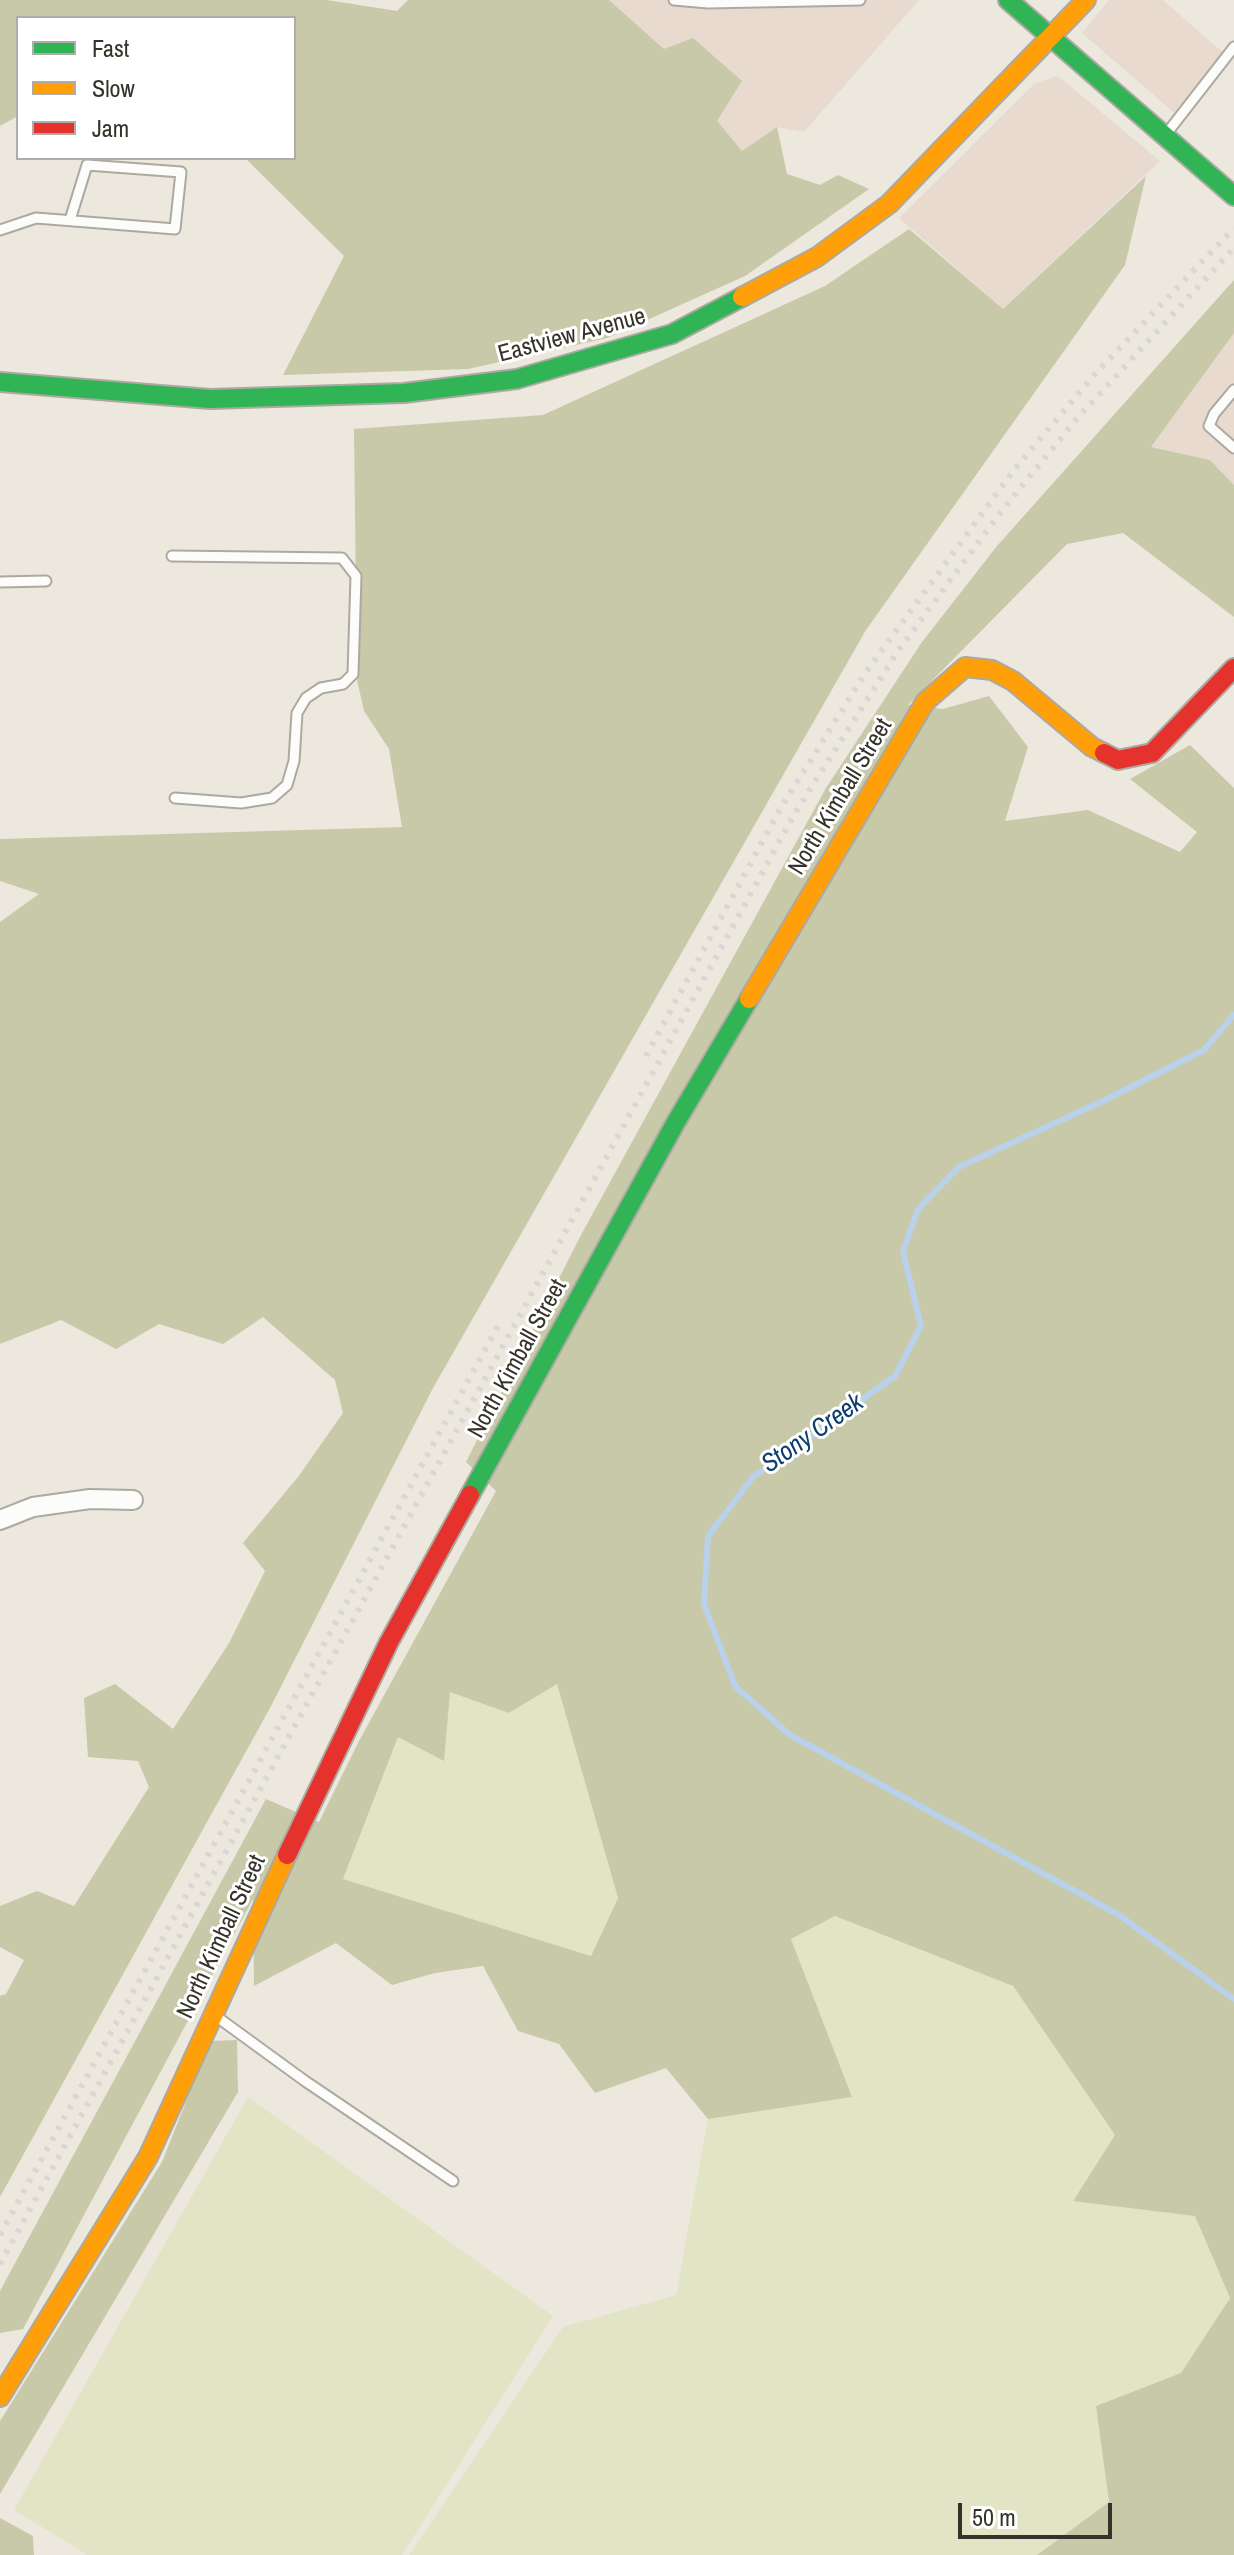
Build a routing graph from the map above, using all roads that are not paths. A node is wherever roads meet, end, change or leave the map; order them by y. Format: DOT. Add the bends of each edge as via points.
graph roads {
  1 [pos="674,0"];
  2 [pos="860,0"];
  3 [pos="1008,0"];
  4 [pos="1086,0"];
  5 [pos="1051,39"];
  6 [pos="1234,47"];
  7 [pos="1165,136"];
  8 [pos="1234,196"];
  9 [pos="70,220"];
  10 [pos="0,230"];
  11 [pos="0,382"];
  12 [pos="1234,390"];
  13 [pos="1234,448"];
  14 [pos="172,556"];
  15 [pos="46,581"];
  16 [pos="0,582"];
  17 [pos="1234,668"];
  18 [pos="175,798"];
  19 [pos="133,1500"];
  20 [pos="0,1520"];
  21 [pos="212,2013"];
  22 [pos="453,2181"];
  23 [pos="0,2397"];
  1 -- 2 [label="lane"];
  3 -- 5 [label="street"];
  4 -- 5 [label="street, Eastview Avenue"];
  5 -- 7 [label="street"];
  5 -- 11 [label="street, Eastview Avenue" via="889,204 817,257 672,334 517,379 404,393 210,399"];
  6 -- 7 [label="lane"];
  7 -- 8 [label="street"];
  9 -- 9 [label="lane" via="175,229 181,172 87,165"];
  9 -- 10 [label="lane" via="36,218"];
  12 -- 13 [label="lane" via="1209,426"];
  14 -- 18 [label="lane" via="342,558 356,576 353,674 343,684 321,688 306,698 297,713 287,785 272,798 241,803"];
  15 -- 16 [label="lane"];
  17 -- 21 [label="street, North Kimball Street" via="1152,753 1118,760 1092,747 1013,681 992,670 965,667 925,702 676,1122 389,1642"];
  19 -- 20 [label="street" via="47,1505"];
  21 -- 22 [label="lane"];
  21 -- 23 [label="street, North Kimball Street" via="148,2157"];
}
